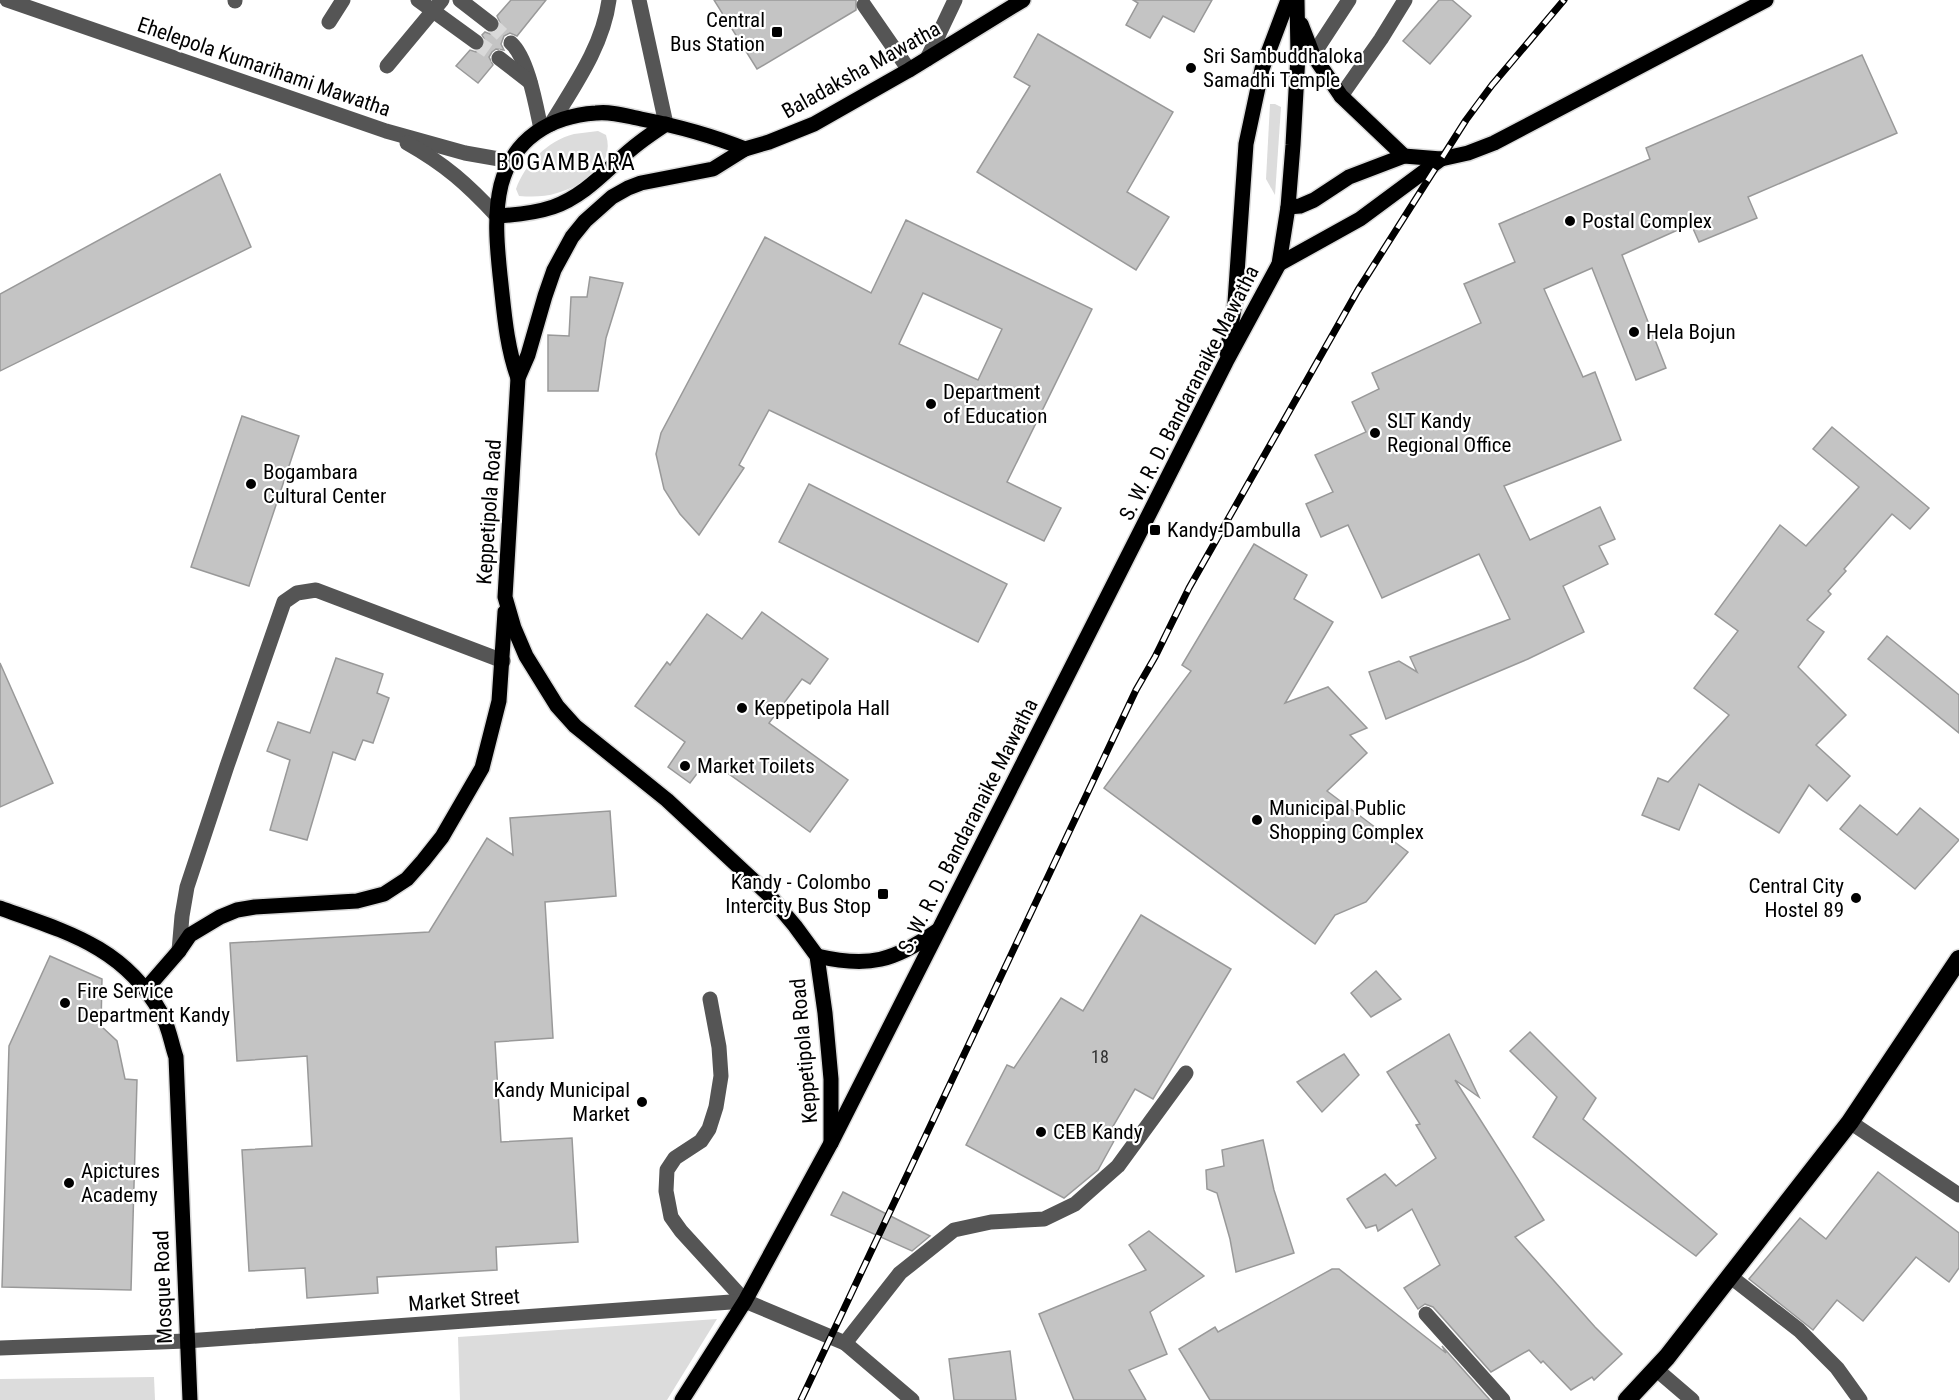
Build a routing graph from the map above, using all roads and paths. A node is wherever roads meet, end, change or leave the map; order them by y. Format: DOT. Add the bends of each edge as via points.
graph roads {
  1 [pos="7,0"];
  2 [pos="343,0"];
  3 [pos="418,0"];
  4 [pos="460,0"];
  5 [pos="609,0"];
  6 [pos="639,0"];
  7 [pos="955,0"];
  8 [pos="1023,0"];
  9 [pos="1288,0"];
  10 [pos="1349,0"];
  11 [pos="1405,0"];
  12 [pos="1766,0"];
  13 [pos="438,5"];
  14 [pos="864,5"];
  15 [pos="1297,8"];
  16 [pos="329,22"];
  17 [pos="491,24"];
  18 [pos="476,42"];
  19 [pos="511,43"];
  20 [pos="1313,55"];
  21 [pos="499,58"];
  22 [pos="927,59"];
  23 [pos="387,66"];
  24 [pos="909,70"];
  25 [pos="530,82"];
  26 [pos="1341,96"];
  27 [pos="666,124"];
  28 [pos="546,127"];
  29 [pos="386,131"];
  30 [pos="745,149"];
  31 [pos="1404,156"];
  32 [pos="1441,159"];
  33 [pos="511,161"];
  34 [pos="599,207"];
  35 [pos="1288,207"];
  36 [pos="497,216"];
  37 [pos="1280,264"];
  38 [pos="1226,362"];
  39 [pos="518,378"];
  40 [pos="505,597"];
  41 [pos="503,661"];
  42 [pos="0,908"];
  43 [pos="939,929"];
  44 [pos="179,951"];
  45 [pos="817,956"];
  46 [pos="1959,959"];
  47 [pos="146,989"];
  48 [pos="711,999"];
  49 [pos="1186,1073"];
  50 [pos="1850,1122"];
  51 [pos="831,1143"];
  52 [pos="1959,1196"];
  53 [pos="1731,1277"];
  54 [pos="746,1301"];
  55 [pos="1426,1314"];
  56 [pos="186,1341"];
  57 [pos="845,1343"];
  58 [pos="0,1348"];
  59 [pos="1657,1370"];
  60 [pos="190,1400"];
  61 [pos="682,1400"];
  62 [pos="912,1400"];
  63 [pos="1503,1400"];
  64 [pos="1627,1400"];
  65 [pos="1692,1400"];
  66 [pos="1860,1400"];
  1 -- 29 [label="street, Ehelepola Kumarihami Mawatha"];
  2 -- 16 [label="street"];
  3 -- 13 [label="street"];
  4 -- 17 [label="street"];
  5 -- 28 [label="street" via="591,57"];
  6 -- 27 [label="street"];
  7 -- 22 [label="street"];
  8 -- 22 [label="main road, Baladaksha Mawatha"];
  9 -- 38 [label="main road" via="1262,69 1246,144"];
  10 -- 20 [label="street"];
  11 -- 26 [label="street"];
  12 -- 32 [label="main road" via="1519,131 1468,153"];
  13 -- 18 [label="street"];
  13 -- 23 [label="street"];
  14 -- 24 [label="street"];
  15 -- 20 [label="main road"];
  15 -- 35 [label="main road"];
  19 -- 25 [label="street" via="517,48"];
  20 -- 26 [label="main road"];
  21 -- 25 [label="street"];
  22 -- 24 [label="main road, Baladaksha Mawatha"];
  24 -- 30 [label="main road, Baladaksha Mawatha" via="814,124"];
  25 -- 28 [label="street"];
  26 -- 31 [label="main road"];
  27 -- 28 [label="main road" via="596,112"];
  27 -- 30 [label="main road"];
  27 -- 36 [label="main road" via="571,198 553,207"];
  28 -- 33 [label="main road, Keppetipola Road" via="519,147"];
  29 -- 33 [label="street, Ehelepola Kumarihami Mawatha"];
  29 -- 36 [label="street" via="450,170"];
  30 -- 34 [label="main road, Baladaksha Mawatha" via="713,169 628,188"];
  31 -- 32 [label="main road"];
  31 -- 35 [label="main road" via="1349,177 1314,200"];
  32 -- 37 [label="main road" via="1360,219"];
  33 -- 36 [label="main road, Keppetipola Road" via="501,185"];
  34 -- 39 [label="main road, Keppetipola Road" via="572,237 554,270"];
  35 -- 37 [label="main road"];
  36 -- 39 [label="main road, Keppetipola Road" via="496,243 510,354"];
  37 -- 38 [label="main road, S. W. R. D. Bandaranaike Mawatha"];
  38 -- 43 [label="main road, S. W. R. D. Bandaranaike Mawatha"];
  39 -- 40 [label="main road, Keppetipola Road"];
  40 -- 41 [label="main road"];
  40 -- 45 [label="main road, Keppetipola Road" via="526,656 557,706 575,726 667,800 769,895"];
  41 -- 44 [label="main road" via="500,701 482,768 442,837 407,879 384,894 357,901 237,910 190,935"];
  41 -- 44 [label="street" via="316,590 297,593 284,602 187,887"];
  42 -- 47 [label="main road, Mosque Road" via="77,936 121,963"];
  43 -- 45 [label="main road, Keppetipola Road" via="912,948 888,958 862,963"];
  43 -- 51 [label="main road, S. W. R. D. Bandaranaike Mawatha"];
  44 -- 47 [label="main road"];
  45 -- 51 [label="main road, Keppetipola Road" via="831,1079"];
  46 -- 50 [label="highway"];
  47 -- 56 [label="main road, Mosque Road" via="163,1015 176,1057"];
  48 -- 54 [label="street" via="722,1076 716,1107 701,1141 675,1158 667,1170 666,1191 671,1217 681,1231"];
  49 -- 57 [label="street" via="1118,1166 1075,1203 1044,1219 991,1222 954,1230 900,1273"];
  50 -- 52 [label="street"];
  50 -- 53 [label="highway"];
  51 -- 54 [label="main road, S. W. R. D. Bandaranaike Mawatha"];
  53 -- 59 [label="highway"];
  53 -- 66 [label="street" via="1798,1330 1837,1368"];
  54 -- 56 [label="street, Market Street"];
  54 -- 57 [label="street"];
  54 -- 61 [label="main road, S. W. R. D. Bandaranaike Mawatha"];
  55 -- 63 [label="street"];
  56 -- 58 [label="street, Market Street"];
  56 -- 60 [label="main road, Mosque Road"];
  57 -- 62 [label="street"];
  59 -- 64 [label="highway"];
  59 -- 65 [label="street"];
}
